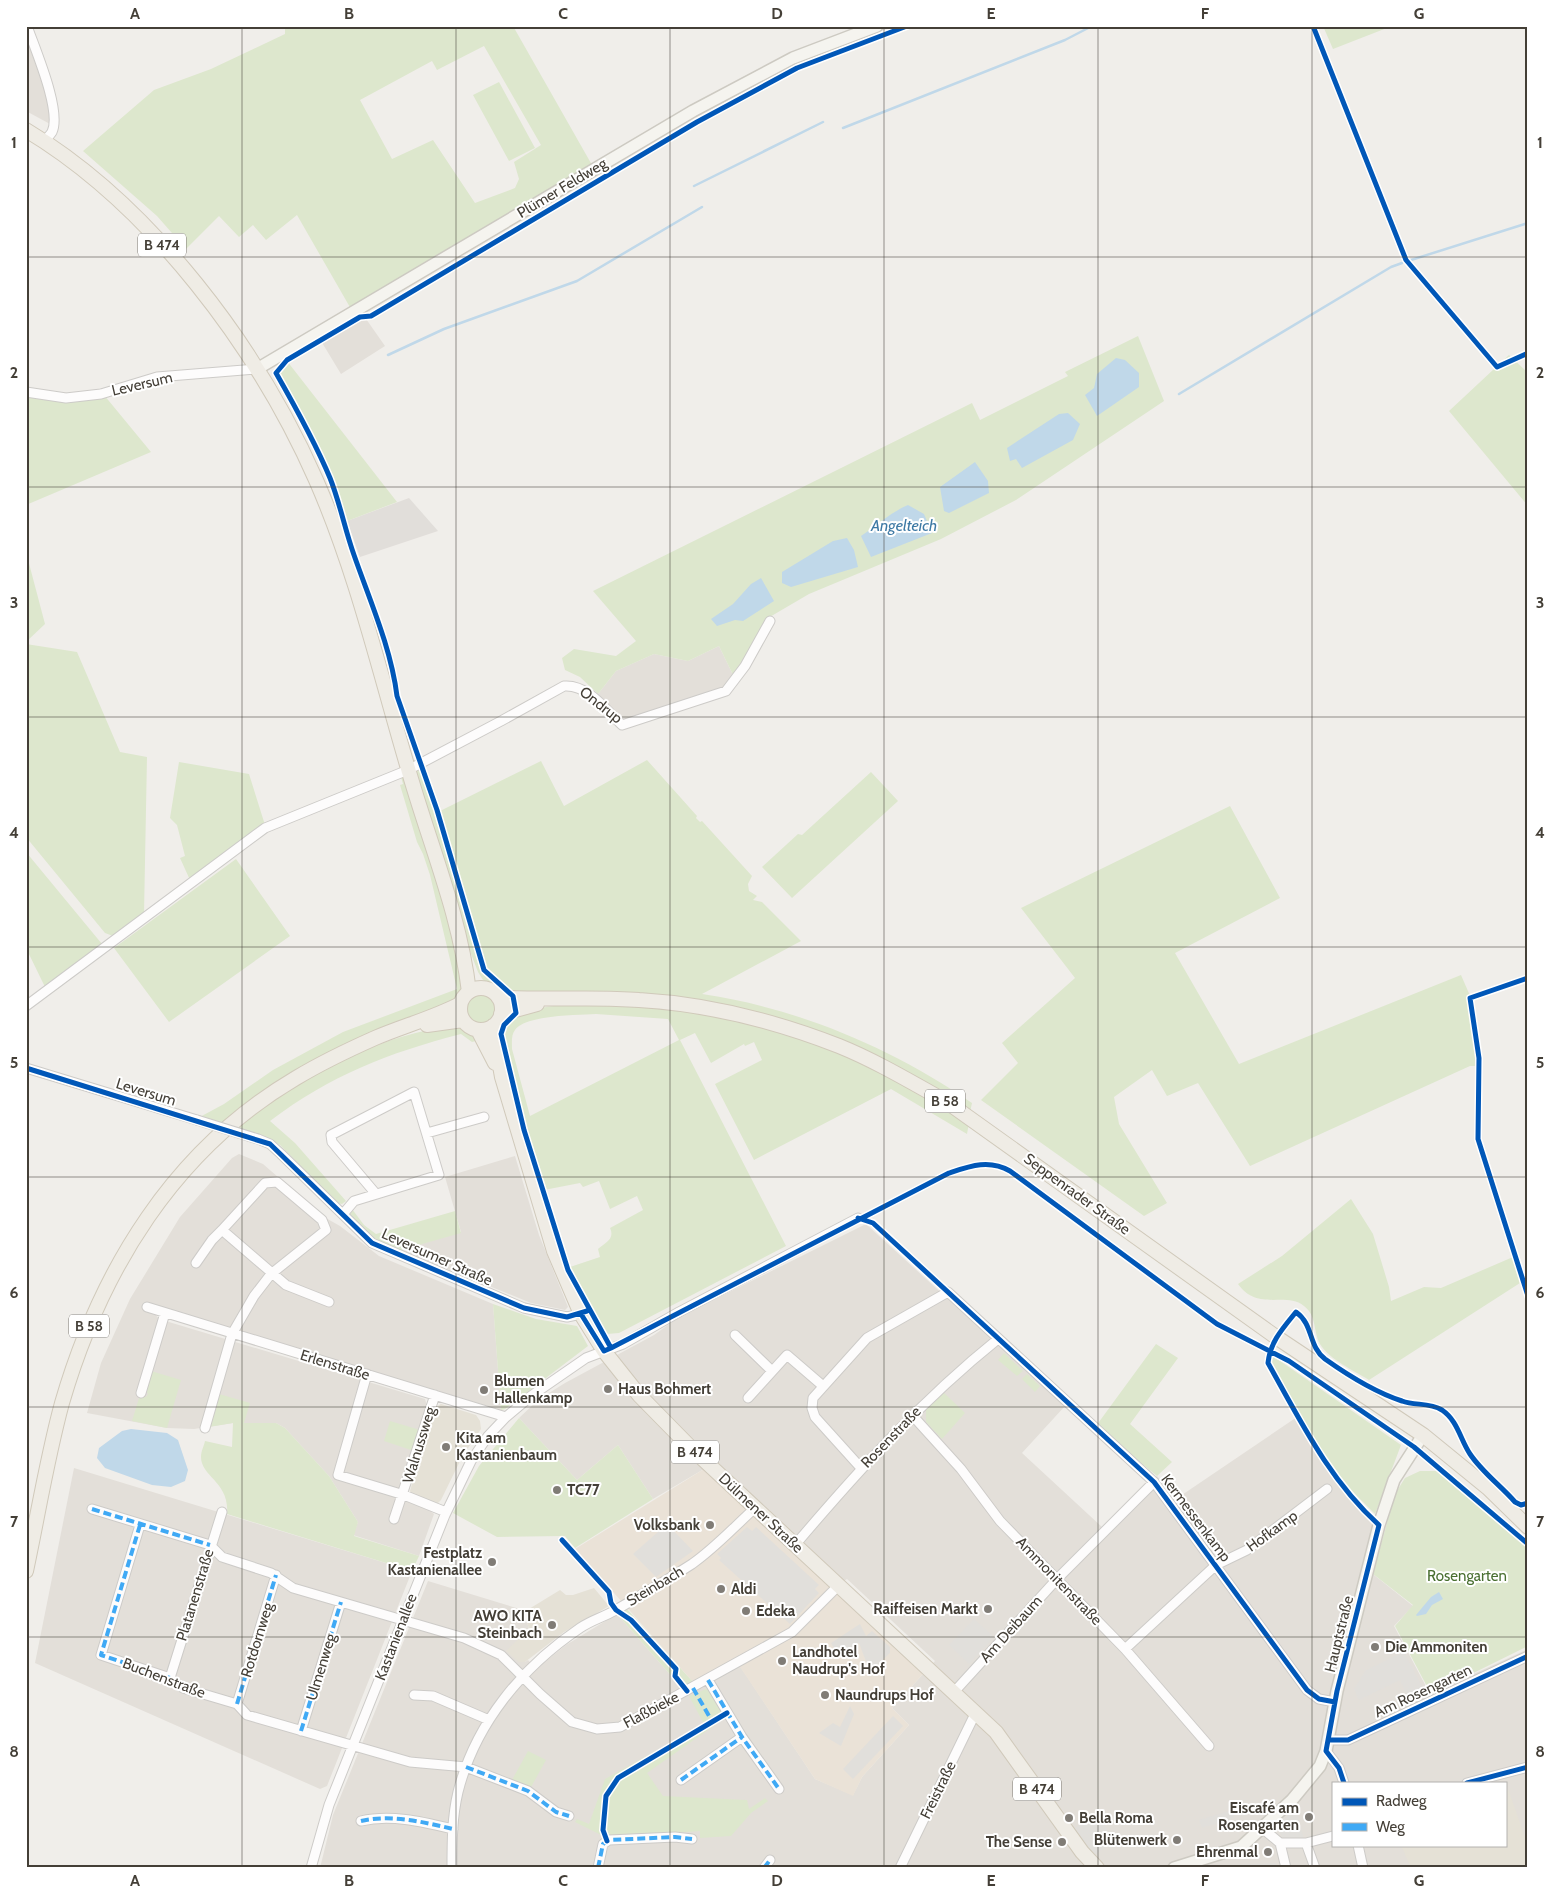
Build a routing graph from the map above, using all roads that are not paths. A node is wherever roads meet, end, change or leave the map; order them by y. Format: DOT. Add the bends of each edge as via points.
graph roads {
  1 [pos="27,26"];
  2 [pos="877,26"];
  3 [pos="26,130"];
  4 [pos="45,141"];
  5 [pos="258,369"];
  6 [pos="26,392"];
  7 [pos="770,621"];
  8 [pos="408,770"];
  9 [pos="456,927"];
  10 [pos="483,988"];
  11 [pos="469,992"];
  12 [pos="498,997"];
  13 [pos="564,998"];
  14 [pos="460,1004"];
  15 [pos="26,1006"];
  16 [pos="463,1020"];
  17 [pos="497,1020"];
  18 [pos="478,1030"];
  19 [pos="394,1031"];
  20 [pos="26,1068"];
  21 [pos="502,1077"];
  22 [pos="484,1117"];
  23 [pos="427,1133"];
  24 [pos="258,1139"];
  25 [pos="376,1194"];
  26 [pos="342,1214"];
  27 [pos="858,1218"];
  28 [pos="222,1230"];
  29 [pos="196,1263"];
  30 [pos="271,1274"];
  31 [pos="329,1302"];
  32 [pos="147,1307"];
  33 [pos="165,1313"];
  34 [pos="581,1314"];
  35 [pos="232,1334"];
  36 [pos="735,1335"];
  37 [pos="998,1339"];
  38 [pos="604,1351"];
  39 [pos="772,1371"];
  40 [pos="367,1374"];
  41 [pos="823,1386"];
  42 [pos="141,1393"];
  43 [pos="435,1395"];
  44 [pos="748,1398"];
  45 [pos="912,1414"];
  46 [pos="506,1417"];
  47 [pos="205,1428"];
  48 [pos="1423,1435"];
  49 [pos="861,1468"];
  50 [pos="1154,1482"];
  51 [pos="1327,1490"];
  52 [pos="404,1495"];
  53 [pos="755,1508"];
  54 [pos="92,1509"];
  55 [pos="222,1512"];
  56 [pos="446,1512"];
  57 [pos="394,1519"];
  58 [pos="140,1525"];
  59 [pos="1528,1527"];
  60 [pos="210,1545"];
  61 [pos="795,1545"];
  62 [pos="1216,1565"];
  63 [pos="26,1571"];
  64 [pos="276,1575"];
  65 [pos="1058,1578"];
  66 [pos="839,1585"];
  67 [pos="341,1602"];
  68 [pos="402,1620"];
  69 [pos="1125,1649"];
  70 [pos="1528,1656"];
  71 [pos="523,1677"];
  72 [pos="170,1678"];
  73 [pos="708,1680"];
  74 [pos="954,1692"];
  75 [pos="414,1695"];
  76 [pos="1335,1702"];
  77 [pos="237,1704"];
  78 [pos="973,1717"];
  79 [pos="489,1720"];
  80 [pos="301,1731"];
  81 [pos="742,1737"];
  82 [pos="353,1746"];
  83 [pos="1210,1746"];
  84 [pos="1327,1746"];
  85 [pos="466,1767"];
  86 [pos="1528,1767"];
  87 [pos="681,1780"];
  88 [pos="1344,1782"];
  89 [pos="1471,1782"];
  90 [pos="779,1789"];
  91 [pos="569,1816"];
  92 [pos="361,1821"];
  93 [pos="1262,1828"];
  94 [pos="452,1829"];
  95 [pos="1332,1836"];
  96 [pos="692,1839"];
  97 [pos="1280,1843"];
  98 [pos="1306,1843"];
  99 [pos="1358,1846"];
  100 [pos="311,1868"];
  101 [pos="452,1868"];
  102 [pos="598,1868"];
  103 [pos="900,1868"];
  104 [pos="1096,1868"];
  105 [pos="1174,1868"];
  106 [pos="1286,1868"];
  107 [pos="1316,1868"];
  108 [pos="1364,1868"];
  1 -- 4 [label="street" via="51,98 54,118 52,131"];
  2 -- 5 [label="street, Plümer Feldweg" via="793,58 693,111"];
  3 -- 4 [label="main road, B 474"];
  4 -- 5 [label="main road, B 474" via="145,226 193,279"];
  5 -- 6 [label="street, Leversum" via="157,377 101,394 66,398"];
  5 -- 8 [label="main road, B 474" via="320,489 346,559"];
  7 -- 8 [label="street, Ondrup" via="745,666 726,691 622,725 585,690 573,685 564,686"];
  8 -- 9 [label="main road, B 474"];
  8 -- 15 [label="street" via="265,828"];
  9 -- 10 [label="main road, B 474"];
  9 -- 11 [label="main road, B 474"];
  10 -- 11 [label="main road"];
  10 -- 12 [label="main road"];
  11 -- 14 [label="main road"];
  12 -- 13 [label="main road, Seppenrader Straße / B 58"];
  12 -- 17 [label="main road"];
  13 -- 17 [label="main road, Seppenrader Straße / B 58"];
  13 -- 48 [label="main road, Seppenrader Straße / B 58" via="640,1000 738,1014 840,1046 891,1071 947,1102 1276,1337"];
  14 -- 16 [label="main road"];
  14 -- 19 [label="main road, B 58"];
  16 -- 18 [label="main road"];
  16 -- 19 [label="main road, B 58"];
  17 -- 18 [label="main road"];
  17 -- 21 [label="main road, Dülmener Straße / B 474"];
  18 -- 21 [label="main road, Dülmener Straße / B 474"];
  19 -- 63 [label="main road, B 58" via="347,1051 295,1079 234,1122 194,1161 149,1214 100,1298 72,1372"];
  20 -- 24 [label="street, Leversum, bridge"];
  21 -- 34 [label="main road, Dülmener Straße / B 474" via="554,1251"];
  22 -- 23 [label="street"];
  23 -- 25 [label="street" via="439,1175"];
  23 -- 25 [label="street" via="414,1092 331,1135 332,1142"];
  24 -- 26 [label="street, Leversumer Straße" via="270,1144"];
  25 -- 26 [label="street" via="354,1201"];
  26 -- 34 [label="street, Leversumer Straße" via="372,1242 489,1294 566,1318"];
  27 -- 38 [label="street, Kastanienallee" via="623,1344"];
  28 -- 29 [label="street"];
  28 -- 30 [label="street"];
  28 -- 30 [label="street" via="265,1183 271,1181 277,1182 322,1220 326,1230"];
  30 -- 31 [label="street" via="286,1285"];
  30 -- 35 [label="street"];
  32 -- 33 [label="street, Erlenstraße"];
  33 -- 35 [label="street, Erlenstraße"];
  33 -- 42 [label="street"];
  34 -- 38 [label="main road, Dülmener Straße / B 474"];
  35 -- 40 [label="street, Erlenstraße"];
  35 -- 47 [label="street"];
  36 -- 39 [label="street"];
  37 -- 41 [label="street, Kermessenkamp" via="948,1292 868,1338"];
  37 -- 45 [label="street, Rosenstraße"];
  37 -- 50 [label="street, Kermessenkamp"];
  38 -- 46 [label="street, Kastanienallee" via="586,1358"];
  38 -- 53 [label="main road, Dülmener Straße / B 474" via="657,1414"];
  39 -- 41 [label="street" via="787,1355"];
  39 -- 44 [label="street"];
  40 -- 43 [label="street, Erlenstraße"];
  40 -- 52 [label="street" via="338,1475"];
  41 -- 49 [label="street" via="813,1398 813,1412"];
  43 -- 46 [label="street, Erlenstraße"];
  43 -- 52 [label="street, Walnussweg"];
  45 -- 49 [label="street, Rosenstraße"];
  45 -- 65 [label="street, Ammonitenstraße" via="961,1469 1000,1521"];
  46 -- 56 [label="street, Kastanienallee" via="478,1448"];
  48 -- 59 [label="main road, Seppenrader Straße / B 58" via="1488,1488"];
  48 -- 76 [label="street, Hauptstraße" via="1394,1480 1379,1525"];
  49 -- 61 [label="street, Rosenstraße"];
  50 -- 62 [label="street, Kermessenkamp"];
  50 -- 65 [label="street, Am Deibaum"];
  51 -- 62 [label="street, Hofkamp" via="1247,1550"];
  52 -- 56 [label="street"];
  52 -- 57 [label="street, Walnussweg"];
  53 -- 61 [label="main road, Dülmener Straße / B 474"];
  53 -- 71 [label="street, Steinbach" via="708,1552 616,1610 580,1628 548,1652"];
  54 -- 58 [label="street"];
  55 -- 60 [label="street, Platanenstraße"];
  56 -- 68 [label="street, Kastanienallee"];
  58 -- 60 [label="street"];
  58 -- 72 [label="street, Buchenstraße" via="101,1655"];
  60 -- 64 [label="street" via="222,1557"];
  60 -- 72 [label="street, Platanenstraße"];
  61 -- 66 [label="main road, Dülmener Straße / B 474"];
  62 -- 69 [label="street, Hofkamp"];
  62 -- 76 [label="street, Kermessenkamp" via="1307,1690 1319,1698"];
  64 -- 67 [label="street" via="293,1588"];
  64 -- 77 [label="street, Rotdornweg"];
  65 -- 69 [label="street, Ammonitenstraße"];
  65 -- 74 [label="street, Am Deibaum"];
  66 -- 73 [label="street, Flaßbieke" via="792,1632"];
  66 -- 74 [label="main road, Dülmener Straße / B 474"];
  67 -- 68 [label="street"];
  67 -- 80 [label="street, Ulmenweg"];
  68 -- 71 [label="street, Flaßbieke" via="491,1649"];
  68 -- 82 [label="street, Kastanienallee"];
  69 -- 83 [label="street, Ammonitenstraße"];
  70 -- 84 [label="street, Am Rosengarten" via="1348,1740"];
  71 -- 73 [label="street, Flaßbieke" via="572,1722 588,1728 606,1729 630,1724"];
  71 -- 79 [label="street, Steinbach"];
  72 -- 77 [label="street, Buchenstraße" via="183,1688"];
  73 -- 81 [label="street"];
  74 -- 78 [label="main road, Dülmener Straße / B 474"];
  75 -- 79 [label="street" via="433,1696"];
  76 -- 84 [label="street, Hauptstraße"];
  77 -- 80 [label="street, Buchenstraße" via="247,1715"];
  78 -- 103 [label="street, Freistraße"];
  78 -- 104 [label="main road, Dülmener Straße / B 474" via="996,1732"];
  79 -- 85 [label="street, Steinbach"];
  80 -- 82 [label="street, Buchenstraße"];
  81 -- 87 [label="street"];
  81 -- 90 [label="street"];
  82 -- 85 [label="street, Buchenstraße" via="410,1762"];
  82 -- 100 [label="street, Kastanienallee" via="320,1832"];
  84 -- 88 [label="street"];
  84 -- 93 [label="street, Hauptstraße" via="1315,1774"];
  85 -- 91 [label="street, Buchenstraße" via="528,1791 556,1812"];
  85 -- 94 [label="street, Steinbach"];
  86 -- 89 [label="street"];
  92 -- 94 [label="street" via="394,1818"];
  93 -- 97 [label="street"];
  93 -- 105 [label="street, Hauptstraße" via="1241,1847"];
  94 -- 101 [label="street, Steinbach"];
  95 -- 98 [label="street"];
  96 -- 102 [label="street" via="608,1840 603,1844"];
  97 -- 98 [label="street"];
  97 -- 106 [label="street"];
  98 -- 107 [label="street"];
  99 -- 108 [label="street"];
}
